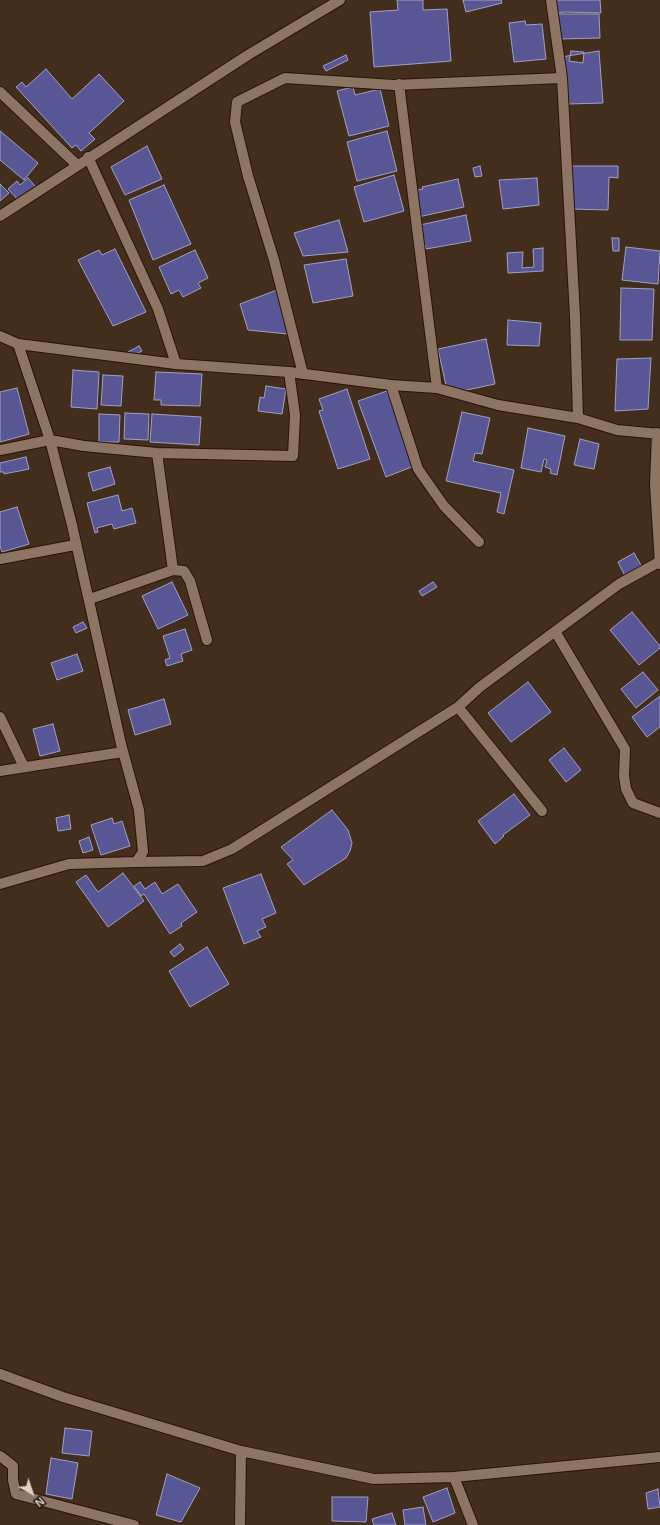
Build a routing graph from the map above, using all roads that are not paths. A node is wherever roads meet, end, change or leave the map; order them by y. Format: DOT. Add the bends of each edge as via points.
graph roads {
  1 [pos="340,0"];
  2 [pos="551,0"];
  3 [pos="562,78"];
  4 [pos="399,84"];
  5 [pos="0,92"];
  6 [pos="88,157"];
  7 [pos="77,165"];
  8 [pos="0,216"];
  9 [pos="0,336"];
  10 [pos="18,344"];
  11 [pos="176,364"];
  12 [pos="289,372"];
  13 [pos="303,374"];
  14 [pos="391,385"];
  15 [pos="437,388"];
  16 [pos="578,418"];
  17 [pos="658,434"];
  18 [pos="50,440"];
  19 [pos="0,450"];
  20 [pos="157,453"];
  21 [pos="479,542"];
  22 [pos="75,545"];
  23 [pos="0,559"];
  24 [pos="660,563"];
  25 [pos="173,570"];
  26 [pos="90,599"];
  27 [pos="556,633"];
  28 [pos="207,640"];
  29 [pos="458,707"];
  30 [pos="0,717"];
  31 [pos="123,752"];
  32 [pos="24,767"];
  33 [pos="0,771"];
  34 [pos="542,811"];
  35 [pos="660,813"];
  36 [pos="136,862"];
  37 [pos="0,884"];
  38 [pos="0,1374"];
  39 [pos="241,1451"];
  40 [pos="0,1456"];
  41 [pos="660,1457"];
  42 [pos="454,1477"];
  43 [pos="134,1525"];
  44 [pos="240,1525"];
  45 [pos="473,1525"];
  1 -- 6 [label="street"];
  2 -- 3 [label="street"];
  3 -- 4 [label="street"];
  3 -- 16 [label="street"];
  4 -- 13 [label="street" via="285,78 237,102 235,122 248,176 274,260"];
  4 -- 15 [label="street"];
  5 -- 7 [label="street"];
  6 -- 7 [label="street"];
  6 -- 11 [label="street" via="158,309"];
  7 -- 8 [label="street"];
  9 -- 10 [label="street"];
  10 -- 11 [label="street"];
  10 -- 18 [label="street"];
  11 -- 12 [label="street"];
  12 -- 13 [label="street"];
  12 -- 20 [label="street" via="295,415 293,456"];
  13 -- 14 [label="street"];
  14 -- 15 [label="street"];
  14 -- 21 [label="street" via="418,468 444,506"];
  15 -- 16 [label="street" via="498,405"];
  16 -- 17 [label="street" via="617,430"];
  17 -- 24 [label="street" via="655,485"];
  18 -- 19 [label="street"];
  18 -- 20 [label="street"];
  18 -- 22 [label="street"];
  20 -- 25 [label="street"];
  22 -- 23 [label="street"];
  22 -- 26 [label="street"];
  24 -- 27 [label="street" via="619,584"];
  25 -- 26 [label="street"];
  25 -- 28 [label="street" via="184,571 190,582"];
  26 -- 31 [label="street"];
  27 -- 29 [label="street"];
  27 -- 35 [label="street" via="625,749 624,776 626,789 633,802"];
  29 -- 34 [label="street"];
  29 -- 36 [label="street" via="232,849 203,861"];
  30 -- 32 [label="street"];
  31 -- 32 [label="street"];
  31 -- 36 [label="street" via="139,810 142,852"];
  32 -- 33 [label="street"];
  36 -- 37 [label="street" via="69,864"];
  38 -- 39 [label="street" via="63,1397"];
  39 -- 42 [label="street" via="374,1479"];
  39 -- 44 [label="street"];
  40 -- 43 [label="street" via="13,1466 16,1494"];
  41 -- 42 [label="street"];
  42 -- 45 [label="street"];
}
